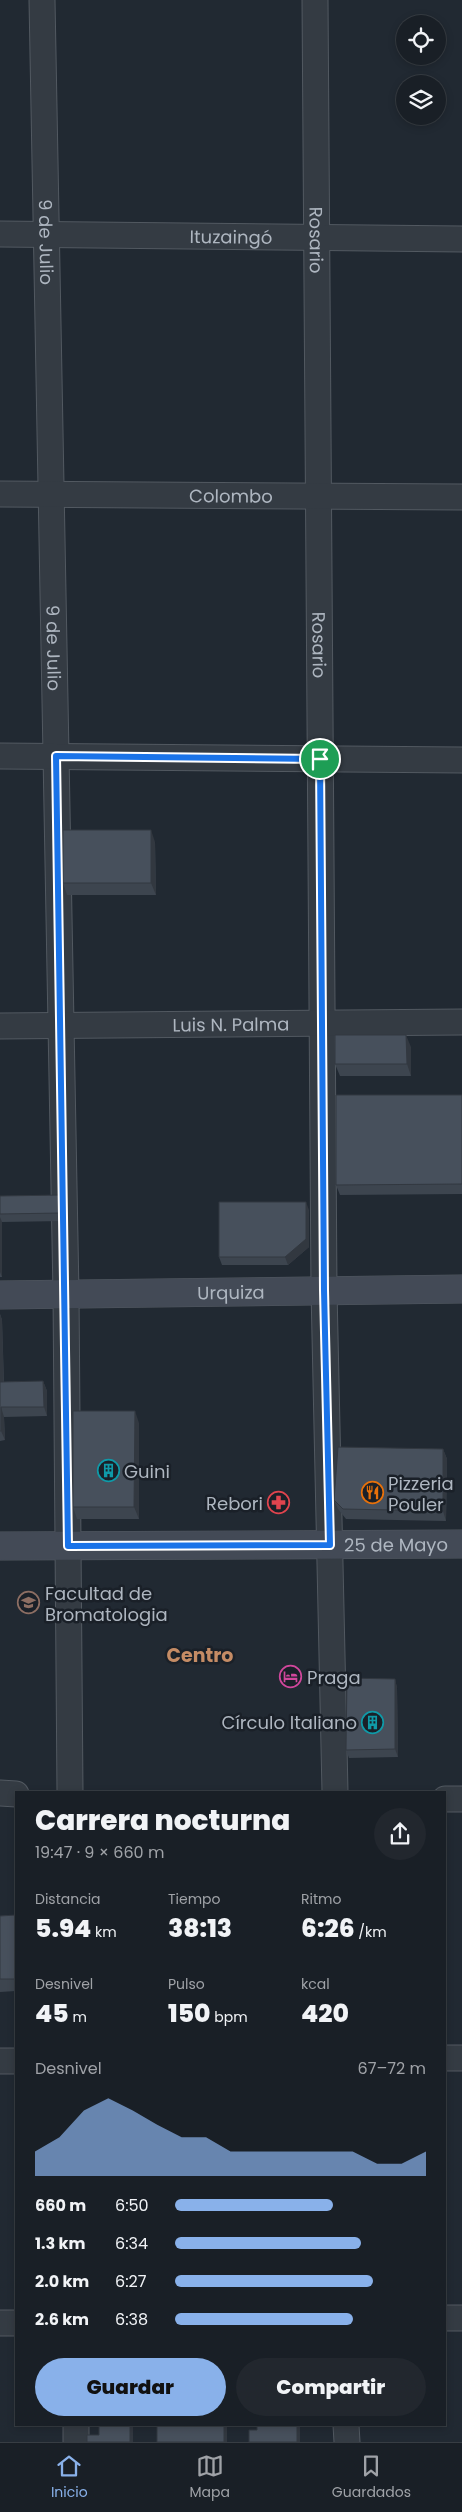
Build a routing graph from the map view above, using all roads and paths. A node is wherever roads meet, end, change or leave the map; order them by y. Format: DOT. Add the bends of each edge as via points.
graph roads {
  1 [pos="42,0"];
  2 [pos="315,0"];
  3 [pos="0,234"];
  4 [pos="46,234"];
  5 [pos="316,237"];
  6 [pos="462,239"];
  7 [pos="0,494"];
  8 [pos="51,494"];
  9 [pos="319,494"];
  10 [pos="462,496"];
  11 [pos="0,756"];
  12 [pos="56,756"];
  13 [pos="320,759"];
  14 [pos="462,760"];
  15 [pos="462,1022"];
  16 [pos="322,1023"];
  17 [pos="0,1026"];
  18 [pos="61,1026"];
  19 [pos="462,1289"];
  20 [pos="324,1290"];
  21 [pos="0,1294"];
  22 [pos="66,1294"];
  23 [pos="462,1544"];
  24 [pos="330,1545"];
  25 [pos="0,1546"];
  26 [pos="68,1546"];
  27 [pos="70,1791"];
  28 [pos="335,1791"];
  29 [pos="0,1793"];
  30 [pos="15,1794"];
  31 [pos="446,1799"];
  32 [pos="462,1800"];
  33 [pos="446,2058"];
  34 [pos="462,2058"];
  35 [pos="0,2061"];
  36 [pos="15,2061"];
  37 [pos="446,2318"];
  38 [pos="462,2318"];
  39 [pos="0,2323"];
  40 [pos="15,2323"];
  41 [pos="76,2426"];
  42 [pos="346,2426"];
  43 [pos="76,2442"];
  44 [pos="347,2442"];
  1 -- 4 [label="street, 9 de Julio"];
  2 -- 5 [label="street, Rosario"];
  3 -- 4 [label="street, Ituzaingó"];
  4 -- 5 [label="street, Ituzaingó"];
  4 -- 8 [label="street, 9 de Julio"];
  5 -- 6 [label="street, Ituzaingó"];
  5 -- 9 [label="street, Rosario"];
  7 -- 8 [label="street, Colombo"];
  8 -- 9 [label="street, Colombo"];
  8 -- 12 [label="street, 9 de Julio"];
  9 -- 10 [label="street, Colombo"];
  9 -- 13 [label="street, Rosario"];
  11 -- 12 [label="street"];
  12 -- 13 [label="street"];
  12 -- 18 [label="street, 9 de Julio"];
  13 -- 14 [label="street"];
  13 -- 16 [label="street, Rosario"];
  15 -- 16 [label="street, Luis N. Palma"];
  16 -- 18 [label="street, Luis N. Palma"];
  16 -- 20 [label="street, Rosario"];
  17 -- 18 [label="street, Luis N. Palma"];
  18 -- 22 [label="street, 9 de Julio"];
  19 -- 20 [label="street, Urquiza"];
  20 -- 22 [label="street, Urquiza"];
  20 -- 24 [label="street, Rosario"];
  21 -- 22 [label="street, Urquiza"];
  22 -- 26 [label="street, 9 de Julio"];
  23 -- 24 [label="street, 25 de Mayo"];
  24 -- 26 [label="street, 25 de Mayo"];
  24 -- 28 [label="street, Rosario"];
  25 -- 26 [label="street, 25 de Mayo"];
  26 -- 27 [label="street, 9 de Julio"];
  29 -- 30 [label="street"];
  31 -- 32 [label="street"];
  33 -- 34 [label="street"];
  35 -- 36 [label="street"];
  37 -- 38 [label="street"];
  39 -- 40 [label="street"];
  41 -- 43 [label="street"];
  42 -- 44 [label="street"];
}
